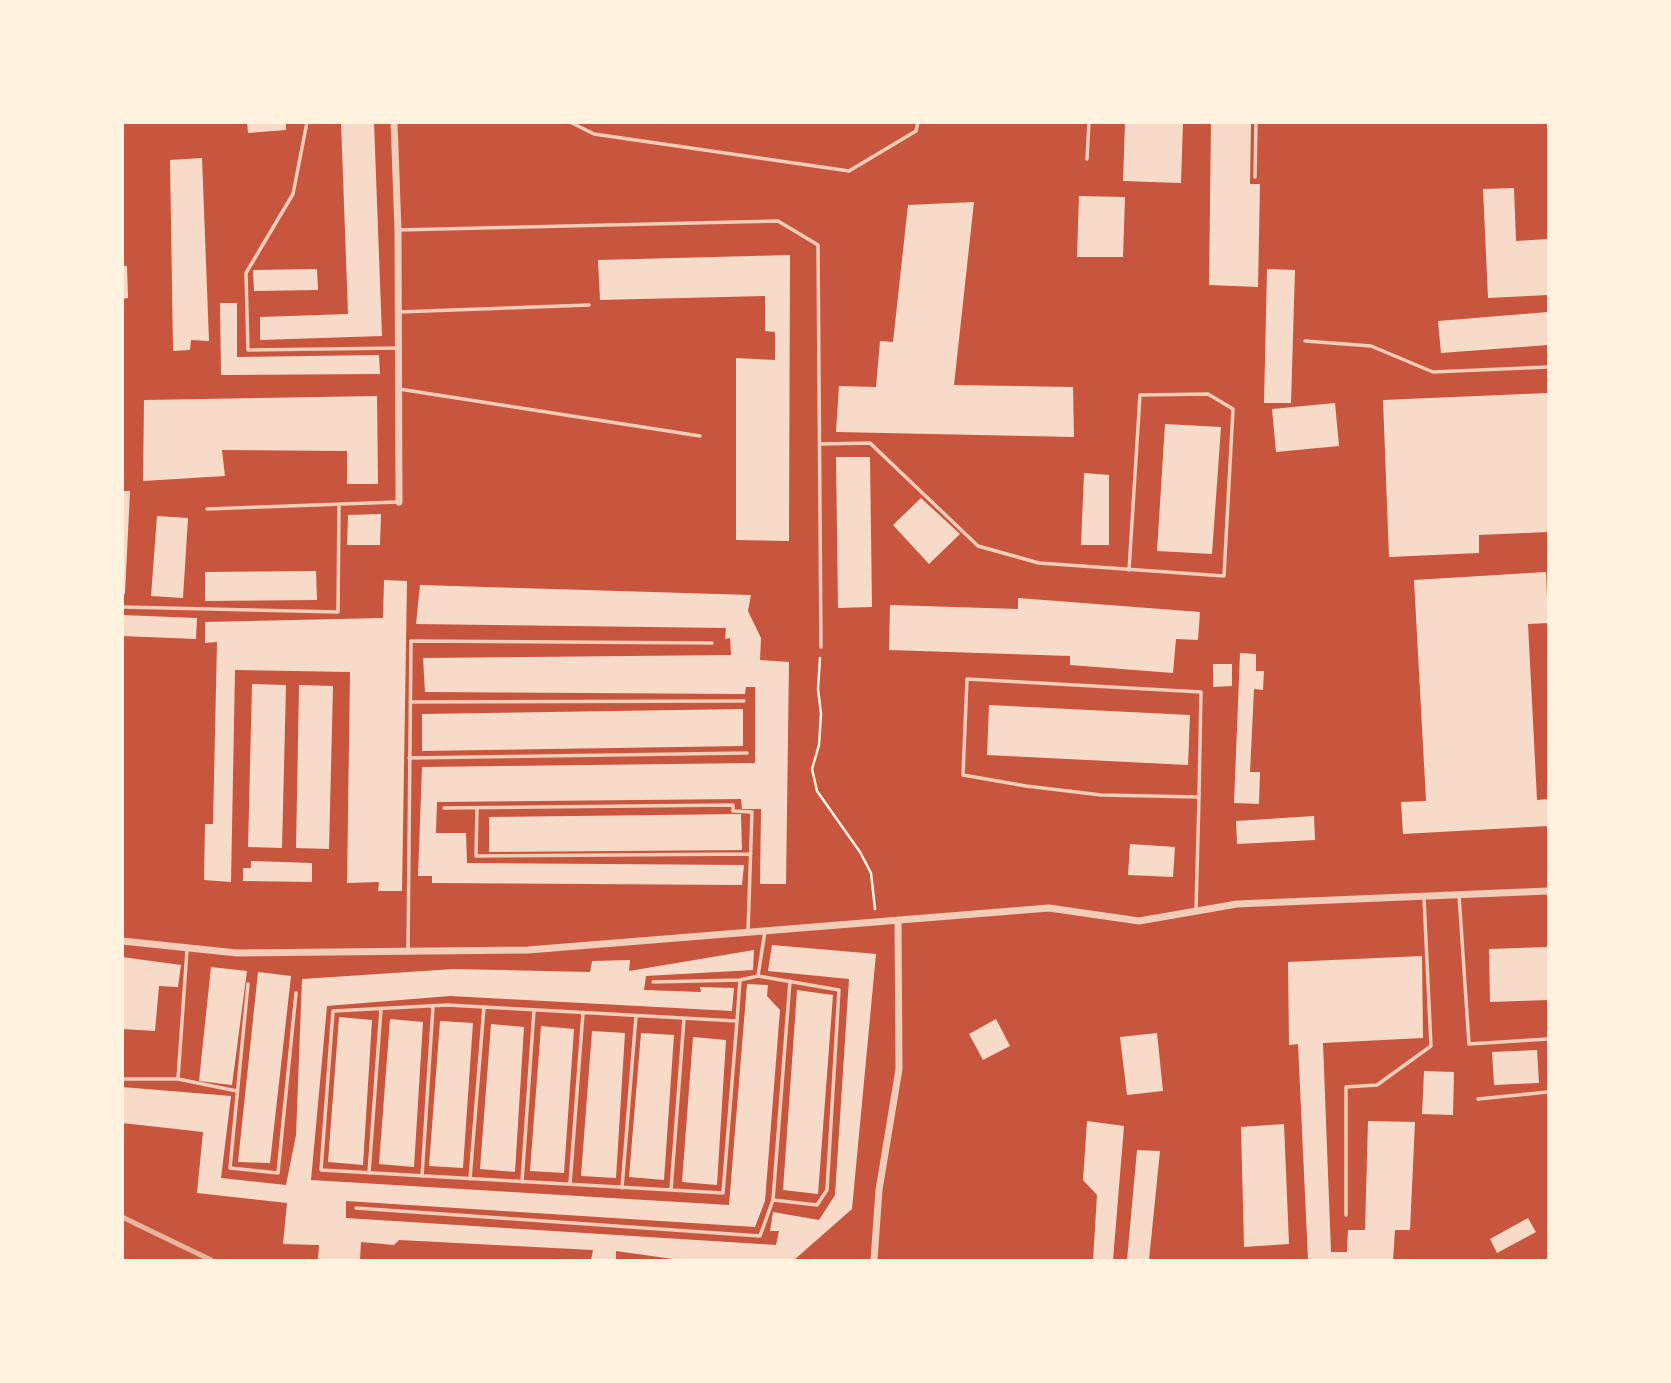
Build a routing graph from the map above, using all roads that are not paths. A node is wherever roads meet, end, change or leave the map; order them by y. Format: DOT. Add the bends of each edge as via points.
graph roads {
  1 [pos="307,122"];
  2 [pos="394,122"];
  3 [pos="570,122"];
  4 [pos="918,122"];
  5 [pos="1088,122"];
  6 [pos="1256,122"];
  7 [pos="1087,159"];
  8 [pos="1255,177"];
  9 [pos="398,230"];
  10 [pos="589,304"];
  11 [pos="398,312"];
  12 [pos="1305,341"];
  13 [pos="399,348"];
  14 [pos="1549,367"];
  15 [pos="399,388"];
  16 [pos="700,436"];
  17 [pos="820,444"];
  18 [pos="400,502"];
  19 [pos="339,505"];
  20 [pos="207,509"];
  21 [pos="1129,569"];
  22 [pos="122,607"];
  23 [pos="712,643"];
  24 [pos="821,647"];
  25 [pos="744,701"];
  26 [pos="410,702"];
  27 [pos="747,753"];
  28 [pos="409,758"];
  29 [pos="1199,797"];
  30 [pos="444,808"];
  31 [pos="477,808"];
  32 [pos="751,854"];
  33 [pos="1549,891"];
  34 [pos="1459,895"];
  35 [pos="1424,896"];
  36 [pos="1196,911"];
  37 [pos="898,920"];
  38 [pos="765,931"];
  39 [pos="748,932"];
  40 [pos="122,941"];
  41 [pos="187,948"];
  42 [pos="408,951"];
  43 [pos="758,975"];
  44 [pos="740,980"];
  45 [pos="790,981"];
  46 [pos="653,982"];
  47 [pos="248,984"];
  48 [pos="296,993"];
  49 [pos="433,1006"];
  50 [pos="484,1007"];
  51 [pos="381,1009"];
  52 [pos="534,1010"];
  53 [pos="583,1013"];
  54 [pos="636,1016"];
  55 [pos="684,1018"];
  56 [pos="737,1021"];
  57 [pos="1549,1039"];
  58 [pos="122,1079"];
  59 [pos="178,1079"];
  60 [pos="237,1091"];
  61 [pos="1549,1092"];
  62 [pos="1478,1099"];
  63 [pos="369,1173"];
  64 [pos="422,1176"];
  65 [pos="470,1178"];
  66 [pos="522,1182"];
  67 [pos="570,1184"];
  68 [pos="622,1188"];
  69 [pos="671,1190"];
  70 [pos="773,1200"];
  71 [pos="356,1208"];
  72 [pos="1346,1215"];
  73 [pos="874,1261"];
  1 -- 13 [label="lane" via="293,194 246,273 248,350"];
  2 -- 9 [label="street"];
  3 -- 4 [label="lane" via="594,134 849,171 916,131"];
  5 -- 7 [label="lane"];
  6 -- 8 [label="lane"];
  9 -- 11 [label="street"];
  9 -- 17 [label="lane" via="778,221 818,246"];
  10 -- 11 [label="lane"];
  11 -- 13 [label="street"];
  12 -- 14 [label="lane" via="1371,346 1433,372"];
  13 -- 15 [label="street"];
  15 -- 16 [label="lane"];
  15 -- 18 [label="street"];
  17 -- 21 [label="lane" via="870,443 978,546 1039,563"];
  17 -- 24 [label="lane"];
  18 -- 19 [label="lane"];
  19 -- 20 [label="lane"];
  19 -- 22 [label="lane" via="338,612"];
  21 -- 21 [label="lane" via="1224,576 1233,409 1208,394 1140,395"];
  23 -- 26 [label="lane" via="411,641"];
  25 -- 26 [label="lane"];
  26 -- 28 [label="lane"];
  27 -- 28 [label="lane"];
  28 -- 42 [label="lane"];
  29 -- 29 [label="lane" via="1200,692 967,679 963,775 1101,795"];
  29 -- 36 [label="lane"];
  30 -- 31 [label="lane"];
  31 -- 32 [label="lane" via="476,856"];
  31 -- 32 [label="lane" via="733,805 733,811 752,812"];
  32 -- 39 [label="lane"];
  33 -- 34 [label="street"];
  34 -- 35 [label="street"];
  34 -- 57 [label="lane" via="1469,1044"];
  35 -- 36 [label="street" via="1237,904"];
  35 -- 72 [label="lane" via="1431,1046 1377,1085 1346,1087"];
  36 -- 37 [label="street" via="1139,921 1049,908"];
  37 -- 38 [label="street"];
  37 -- 73 [label="street" via="899,1069 879,1190"];
  38 -- 39 [label="street"];
  38 -- 43 [label="lane"];
  39 -- 42 [label="street" via="528,950"];
  40 -- 41 [label="street"];
  41 -- 42 [label="street" via="237,953"];
  41 -- 59 [label="lane"];
  43 -- 44 [label="lane"];
  43 -- 45 [label="lane"];
  44 -- 46 [label="lane"];
  44 -- 56 [label="lane"];
  45 -- 70 [label="lane"];
  45 -- 70 [label="lane" via="839,990 827,1191 817,1205"];
  47 -- 60 [label="lane"];
  48 -- 60 [label="lane" via="278,1173 230,1167"];
  49 -- 50 [label="lane"];
  49 -- 51 [label="lane"];
  49 -- 64 [label="lane"];
  50 -- 52 [label="lane"];
  50 -- 65 [label="lane"];
  51 -- 63 [label="lane"];
  51 -- 63 [label="lane" via="333,1012 321,1170"];
  52 -- 53 [label="lane"];
  52 -- 66 [label="lane"];
  53 -- 54 [label="lane"];
  53 -- 67 [label="lane"];
  54 -- 55 [label="lane"];
  54 -- 68 [label="lane"];
  55 -- 56 [label="lane"];
  55 -- 69 [label="lane"];
  56 -- 69 [label="lane" via="723,1193"];
  58 -- 59 [label="lane"];
  59 -- 60 [label="lane"];
  61 -- 62 [label="lane"];
  63 -- 64 [label="lane"];
  64 -- 65 [label="lane"];
  65 -- 66 [label="lane"];
  66 -- 67 [label="lane"];
  67 -- 68 [label="lane"];
  68 -- 69 [label="lane"];
  70 -- 71 [label="lane" via="760,1236"];
}
